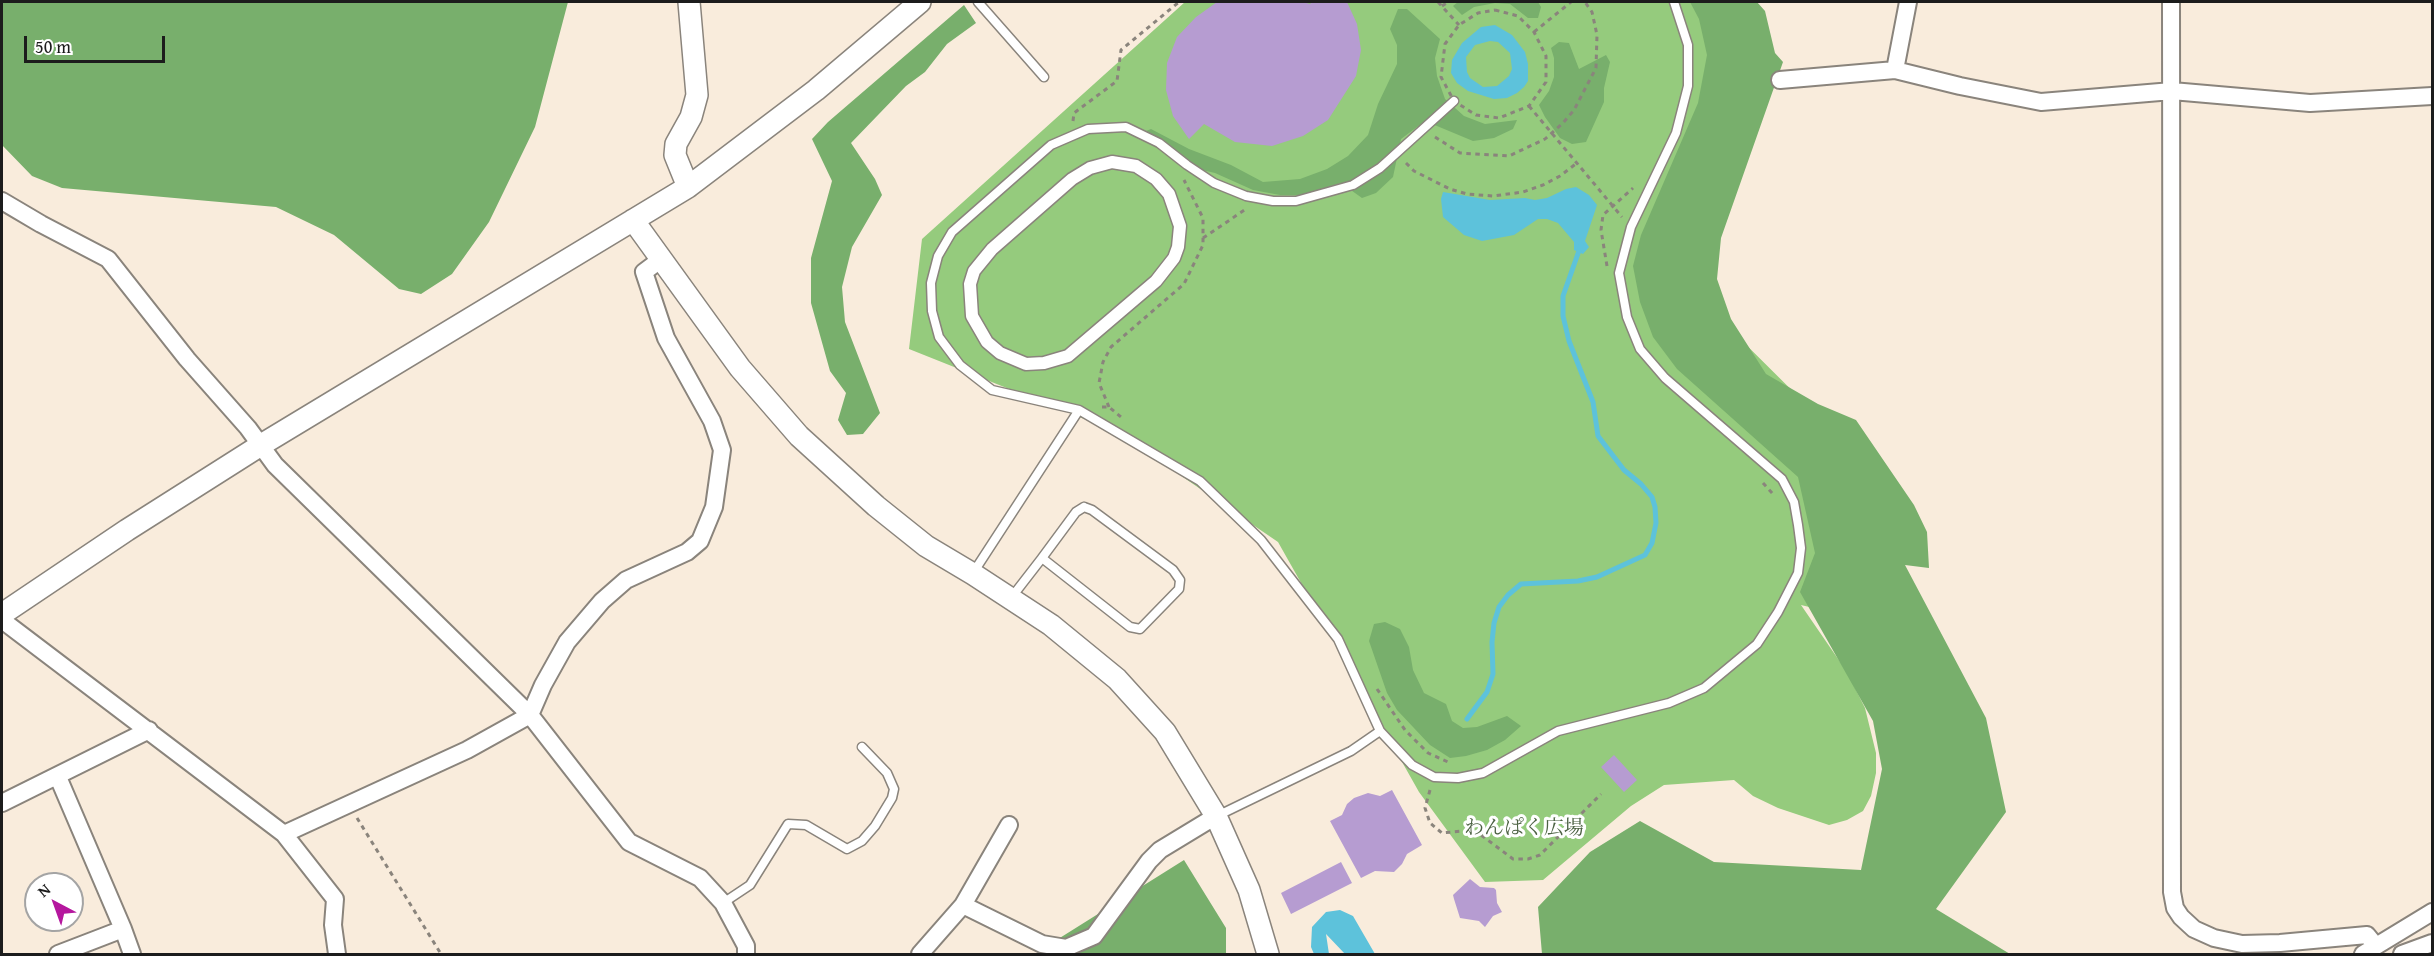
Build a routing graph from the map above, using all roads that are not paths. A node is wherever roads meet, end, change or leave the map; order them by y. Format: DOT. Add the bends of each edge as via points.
graph roads {
  1 [pos="689,2"];
  2 [pos="920,2"];
  3 [pos="978,2"];
  4 [pos="1674,2"];
  5 [pos="1908,2"];
  6 [pos="2171,2"];
  7 [pos="1895,70"];
  8 [pos="1044,77"];
  9 [pos="1780,80"];
  10 [pos="2172,91"];
  11 [pos="2433,96"];
  12 [pos="1454,101"];
  13 [pos="688,187"];
  14 [pos="2,201"];
  15 [pos="633,220"];
  16 [pos="992,249"];
  17 [pos="660,260"];
  18 [pos="1079,410"];
  19 [pos="261,445"];
  20 [pos="1042,558"];
  21 [pos="973,574"];
  22 [pos="1011,599"];
  23 [pos="2,614"];
  24 [pos="2,620"];
  25 [pos="530,715"];
  26 [pos="149,730"];
  27 [pos="1380,731"];
  28 [pos="862,747"];
  29 [pos="58,777"];
  30 [pos="2,803"];
  31 [pos="1216,816"];
  32 [pos="1009,825"];
  33 [pos="284,834"];
  34 [pos="723,903"];
  35 [pos="963,905"];
  36 [pos="2433,912"];
  37 [pos="123,929"];
  38 [pos="2433,942"];
  39 [pos="2369,950"];
  40 [pos="57,954"];
  41 [pos="132,954"];
  42 [pos="338,954"];
  43 [pos="746,954"];
  44 [pos="920,954"];
  45 [pos="1268,954"];
  46 [pos="2402,954"];
  1 -- 13 [label="street" via="697,94 692,117 676,144 675,154"];
  2 -- 13 [label="street" via="816,90"];
  3 -- 8 [label="lane"];
  4 -- 27 [label="lane" via="1688,45 1688,86 1676,133 1631,227 1619,273 1627,317 1640,349 1665,378 1782,479 1794,502 1802,548 1798,573 1757,644 1704,688 1669,703 1558,731 1483,773 1458,778 1434,777 1412,765"];
  5 -- 7 [label="street"];
  6 -- 10 [label="street"];
  7 -- 9 [label="street"];
  7 -- 10 [label="street" via="2041,102"];
  10 -- 11 [label="street" via="2310,103"];
  10 -- 39 [label="street" via="2175,908 2194,929 2214,938 2242,944 2367,934"];
  12 -- 18 [label="lane" via="1380,168 1353,185 1296,201 1246,196 1214,183 1159,143 1126,127 1088,129 1051,145 952,232 938,256 932,283 932,311 939,337 960,365 992,390"];
  13 -- 15 [label="street"];
  14 -- 19 [label="street" via="108,259"];
  15 -- 17 [label="street"];
  15 -- 19 [label="street"];
  16 -- 16 [label="street" via="972,278 972,316 987,342 1000,353 1026,364 1044,363 1076,350 1156,281 1174,258 1180,226 1169,194 1156,179 1136,166 1112,162 1081,173"];
  17 -- 21 [label="street" via="740,368 799,436 926,546"];
  17 -- 25 [label="street" via="644,272 666,338 712,421 722,450 714,507 700,541 687,552 626,580 602,601 567,642"];
  18 -- 21 [label="lane"];
  18 -- 27 [label="lane" via="1200,481 1261,540 1338,639"];
  19 -- 23 [label="street"];
  19 -- 25 [label="street" via="275,465"];
  20 -- 20 [label="lane" via="1130,627 1140,629 1148,623 1179,589 1180,580 1173,570 1084,507"];
  20 -- 22 [label="lane"];
  21 -- 22 [label="street"];
  22 -- 31 [label="street" via="1051,625 1117,680 1165,732"];
  24 -- 26 [label="street"];
  25 -- 33 [label="street" via="468,750"];
  25 -- 34 [label="street" via="629,842 700,878"];
  26 -- 29 [label="street"];
  26 -- 33 [label="street"];
  27 -- 31 [label="lane" via="1351,751"];
  28 -- 34 [label="lane" via="887,773 894,789 875,826 862,841 847,849 806,825 788,824 750,885"];
  29 -- 30 [label="street"];
  29 -- 37 [label="street"];
  31 -- 35 [label="street" via="1160,849 1094,936 1066,948 1042,944"];
  31 -- 45 [label="street" via="1249,890"];
  32 -- 35 [label="street"];
  33 -- 42 [label="street" via="335,899 333,926"];
  34 -- 43 [label="street" via="746,946"];
  35 -- 44 [label="street"];
  36 -- 39 [label="street"];
  37 -- 40 [label="street"];
  37 -- 41 [label="street"];
  38 -- 46 [label="street"];
}
